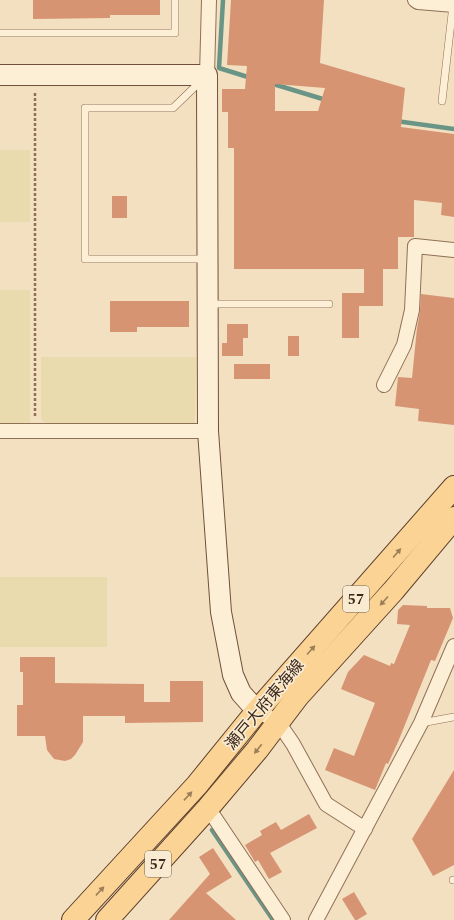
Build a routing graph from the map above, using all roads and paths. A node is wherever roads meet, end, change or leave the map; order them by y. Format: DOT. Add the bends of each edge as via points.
graph roads {
  1 [pos="175,0"];
  2 [pos="209,0"];
  3 [pos="417,1"];
  4 [pos="454,5"];
  5 [pos="0,33"];
  6 [pos="207,75"];
  7 [pos="0,76"];
  8 [pos="35,76"];
  9 [pos="442,101"];
  10 [pos="454,250"];
  11 [pos="208,259"];
  12 [pos="208,304"];
  13 [pos="328,304"];
  14 [pos="384,385"];
  15 [pos="0,431"];
  16 [pos="35,431"];
  17 [pos="208,431"];
  18 [pos="454,487"];
  19 [pos="454,518"];
  20 [pos="454,646"];
  21 [pos="257,710"];
  22 [pos="454,717"];
  23 [pos="278,722"];
  24 [pos="421,723"];
  25 [pos="208,808"];
  26 [pos="365,829"];
  27 [pos="73,920"];
  28 [pos="107,920"];
  29 [pos="283,920"];
  30 [pos="316,920"];
  1 -- 5 [label="lane" via="175,33"];
  2 -- 6 [label="street"];
  3 -- 4 [label="street"];
  4 -- 9 [label="lane"];
  6 -- 8 [label="street"];
  6 -- 11 [label="street"];
  6 -- 11 [label="lane" via="173,108 85,108 85,259"];
  7 -- 8 [label="street"];
  8 -- 16 [label="path"];
  10 -- 14 [label="street" via="415,246 412,310 404,345"];
  11 -- 12 [label="street"];
  12 -- 13 [label="lane"];
  12 -- 17 [label="street"];
  15 -- 16 [label="street"];
  16 -- 17 [label="street"];
  17 -- 21 [label="street" via="220,612 233,675 241,693"];
  21 -- 18 [label="main road, 瀬戸大府東海線 / 57, one-way"];
  19 -- 23 [label="main road, 瀬戸大府東海線 / 57, one-way"];
  20 -- 24 [label="street"];
  21 -- 23 [label="street"];
  27 -- 21 [label="main road, 瀬戸大府東海線 / 57, one-way" via="197,785"];
  22 -- 24 [label="lane"];
  23 -- 25 [label="main road, 瀬戸大府東海線 / 57, one-way"];
  23 -- 26 [label="street" via="326,804"];
  24 -- 26 [label="street"];
  25 -- 28 [label="main road, 瀬戸大府東海線 / 57"];
  25 -- 29 [label="street"];
  26 -- 30 [label="street"];
}
